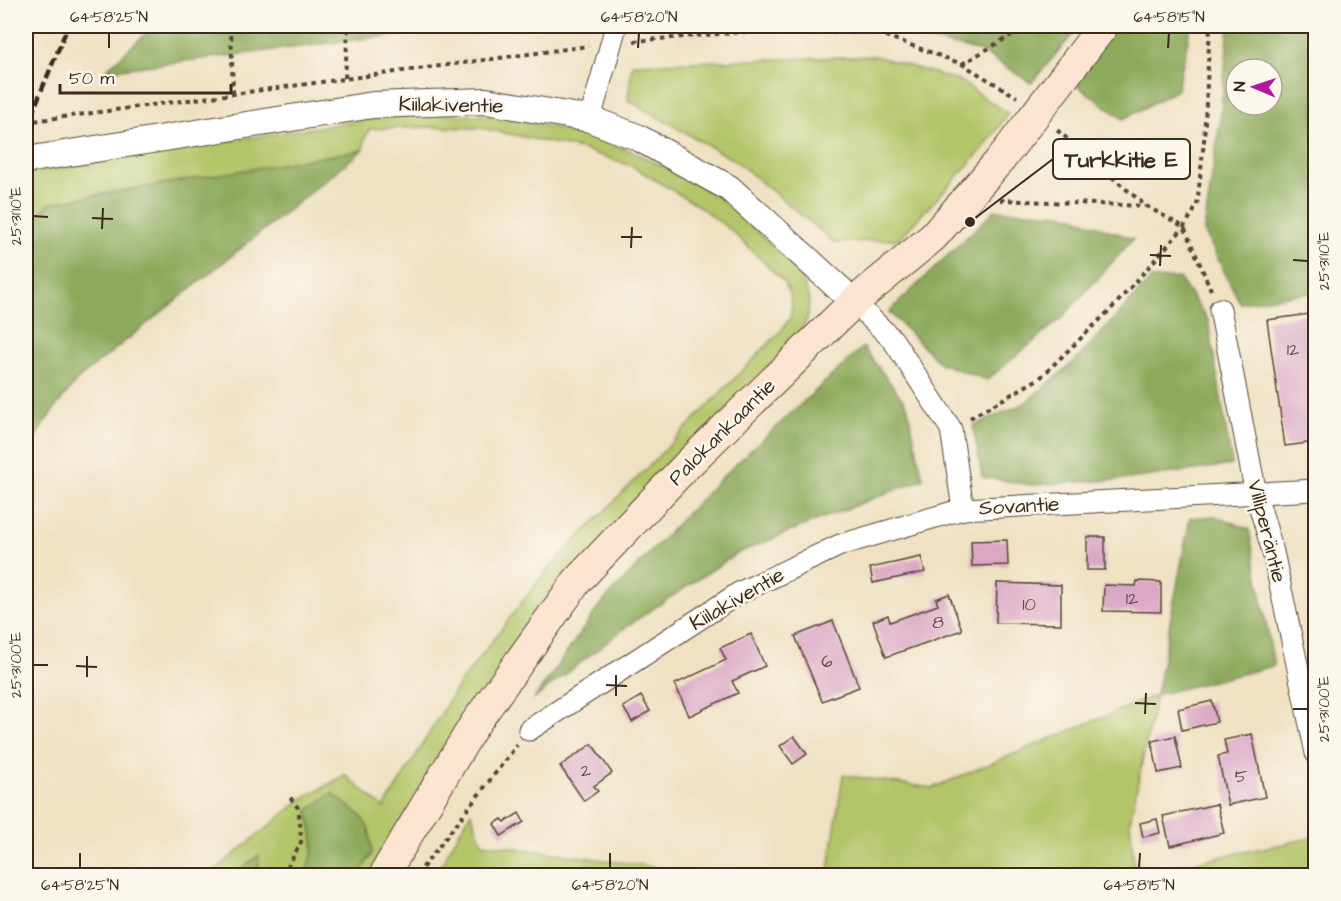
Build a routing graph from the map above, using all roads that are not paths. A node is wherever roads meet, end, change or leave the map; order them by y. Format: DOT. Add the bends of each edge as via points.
graph roads {
  1 [pos="1103,26"];
  2 [pos="613,34"];
  3 [pos="590,119"];
  4 [pos="26,160"];
  5 [pos="854,302"];
  6 [pos="1220,309"];
  7 [pos="1316,490"];
  8 [pos="1256,494"];
  9 [pos="963,509"];
  10 [pos="529,730"];
  11 [pos="1316,753"];
  12 [pos="384,876"];
  1 -- 5 [label="main road, Palokankaantie" via="1002,159 933,237"];
  2 -- 3 [label="street"];
  3 -- 4 [label="street, Kiilakiventie" via="486,102 373,105"];
  3 -- 5 [label="street, Kiilakiventie" via="637,137 729,188"];
  5 -- 9 [label="street, Sovantie" via="893,340 951,429"];
  5 -- 12 [label="main road, Palokankaantie" via="688,464 578,581 474,725"];
  6 -- 8 [label="street, Villiperäntie"];
  7 -- 8 [label="street, Sovantie"];
  8 -- 9 [label="street, Sovantie"];
  8 -- 11 [label="street, Villiperäntie" via="1274,552"];
  9 -- 10 [label="street, Kiilakiventie" via="840,545 739,593"];
}
